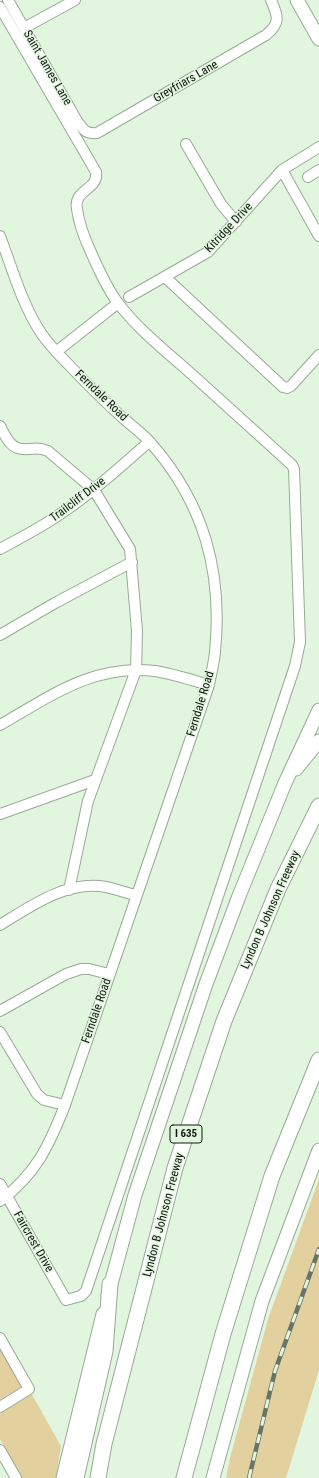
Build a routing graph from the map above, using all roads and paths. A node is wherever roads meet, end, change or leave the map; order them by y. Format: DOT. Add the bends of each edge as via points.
graph roads {
  1 [pos="8,0"];
  2 [pos="75,0"];
  3 [pos="271,0"];
  4 [pos="297,0"];
  5 [pos="0,7"];
  6 [pos="24,28"];
  7 [pos="319,39"];
  8 [pos="89,134"];
  9 [pos="186,144"];
  10 [pos="319,147"];
  11 [pos="282,170"];
  12 [pos="319,170"];
  13 [pos="308,177"];
  14 [pos="236,222"];
  15 [pos="0,236"];
  16 [pos="319,236"];
  17 [pos="165,277"];
  18 [pos="129,297"];
  19 [pos="118,303"];
  20 [pos="56,352"];
  21 [pos="319,355"];
  22 [pos="0,426"];
  23 [pos="149,442"];
  24 [pos="94,490"];
  25 [pos="0,549"];
  26 [pos="132,562"];
  27 [pos="0,635"];
  28 [pos="136,670"];
  29 [pos="209,685"];
  30 [pos="319,710"];
  31 [pos="0,725"];
  32 [pos="319,741"];
  33 [pos="95,780"];
  34 [pos="285,783"];
  35 [pos="319,806"];
  36 [pos="0,814"];
  37 [pos="69,890"];
  38 [pos="136,895"];
  39 [pos="0,925"];
  40 [pos="109,974"];
  41 [pos="0,1011"];
  42 [pos="0,1032"];
  43 [pos="319,1060"];
  44 [pos="65,1105"];
  45 [pos="319,1150"];
  46 [pos="0,1184"];
  47 [pos="3,1198"];
  48 [pos="110,1284"];
  49 [pos="0,1338"];
  50 [pos="0,1407"];
  51 [pos="0,1450"];
  52 [pos="16,1478"];
  53 [pos="63,1478"];
  54 [pos="76,1478"];
  55 [pos="98,1478"];
  56 [pos="184,1478"];
  57 [pos="213,1478"];
  1 -- 6 [label="street, Saint James Lane"];
  2 -- 6 [label="street"];
  3 -- 8 [label="street, Greyfriars Lane" via="277,22 274,29 266,35 97,134"];
  4 -- 7 [label="main road"];
  5 -- 19 [label="street" via="96,172 95,183 81,194 76,202 77,210 95,261"];
  6 -- 8 [label="street, Saint James Lane" via="77,121"];
  9 -- 14 [label="street" via="221,204"];
  10 -- 11 [label="street, Kitridge Drive"];
  11 -- 14 [label="street, Kitridge Drive"];
  11 -- 16 [label="street"];
  12 -- 13 [label="street"];
  14 -- 17 [label="street, Kitridge Drive" via="208,252"];
  15 -- 20 [label="street, Ferndale Road" via="33,319"];
  17 -- 18 [label="street, Kitridge Drive"];
  17 -- 21 [label="street" via="283,387 291,386"];
  19 -- 20 [label="street"];
  19 -- 47 [label="street, Faircrest Drive" via="144,331 292,465 295,474 300,642 295,666 86,1291 81,1296 66,1300"];
  20 -- 23 [label="street, Ferndale Road"];
  22 -- 24 [label="street" via="15,448 40,448 48,451"];
  23 -- 24 [label="street, Trailcliff Drive"];
  23 -- 29 [label="street, Ferndale Road" via="174,473 193,505 208,544 217,604 215,654"];
  24 -- 25 [label="street, Trailcliff Drive" via="48,522"];
  24 -- 26 [label="street" via="130,549"];
  26 -- 27 [label="street"];
  26 -- 28 [label="street" via="137,631"];
  28 -- 29 [label="street" via="156,672"];
  28 -- 31 [label="street" via="107,673 80,681"];
  28 -- 33 [label="street"];
  29 -- 38 [label="street, Ferndale Road"];
  30 -- 34 [label="main road"];
  32 -- 34 [label="main road"];
  33 -- 36 [label="street"];
  33 -- 37 [label="street"];
  34 -- 48 [label="main road" via="239,896 175,1074 135,1195"];
  35 -- 55 [label="highway, Lyndon B Johnson Freeway / I 635" via="278,889 224,1021 174,1168 104,1444"];
  37 -- 38 [label="street" via="79,887 104,887"];
  37 -- 39 [label="street" via="27,908"];
  38 -- 40 [label="street, Ferndale Road"];
  40 -- 41 [label="street" via="89,969 66,974"];
  40 -- 44 [label="street, Ferndale Road"];
  42 -- 44 [label="street" via="37,1094 44,1100"];
  43 -- 56 [label="highway" via="272,1176 223,1334"];
  44 -- 47 [label="street, Ferndale Road" via="42,1156 29,1175"];
  45 -- 57 [label="main road" via="262,1301"];
  46 -- 47 [label="street, Faircrest Drive"];
  48 -- 53 [label="main road"];
  48 -- 54 [label="highway" via="104,1351"];
  49 -- 50 [label="street" via="29,1389"];
  51 -- 52 [label="street"];
}
